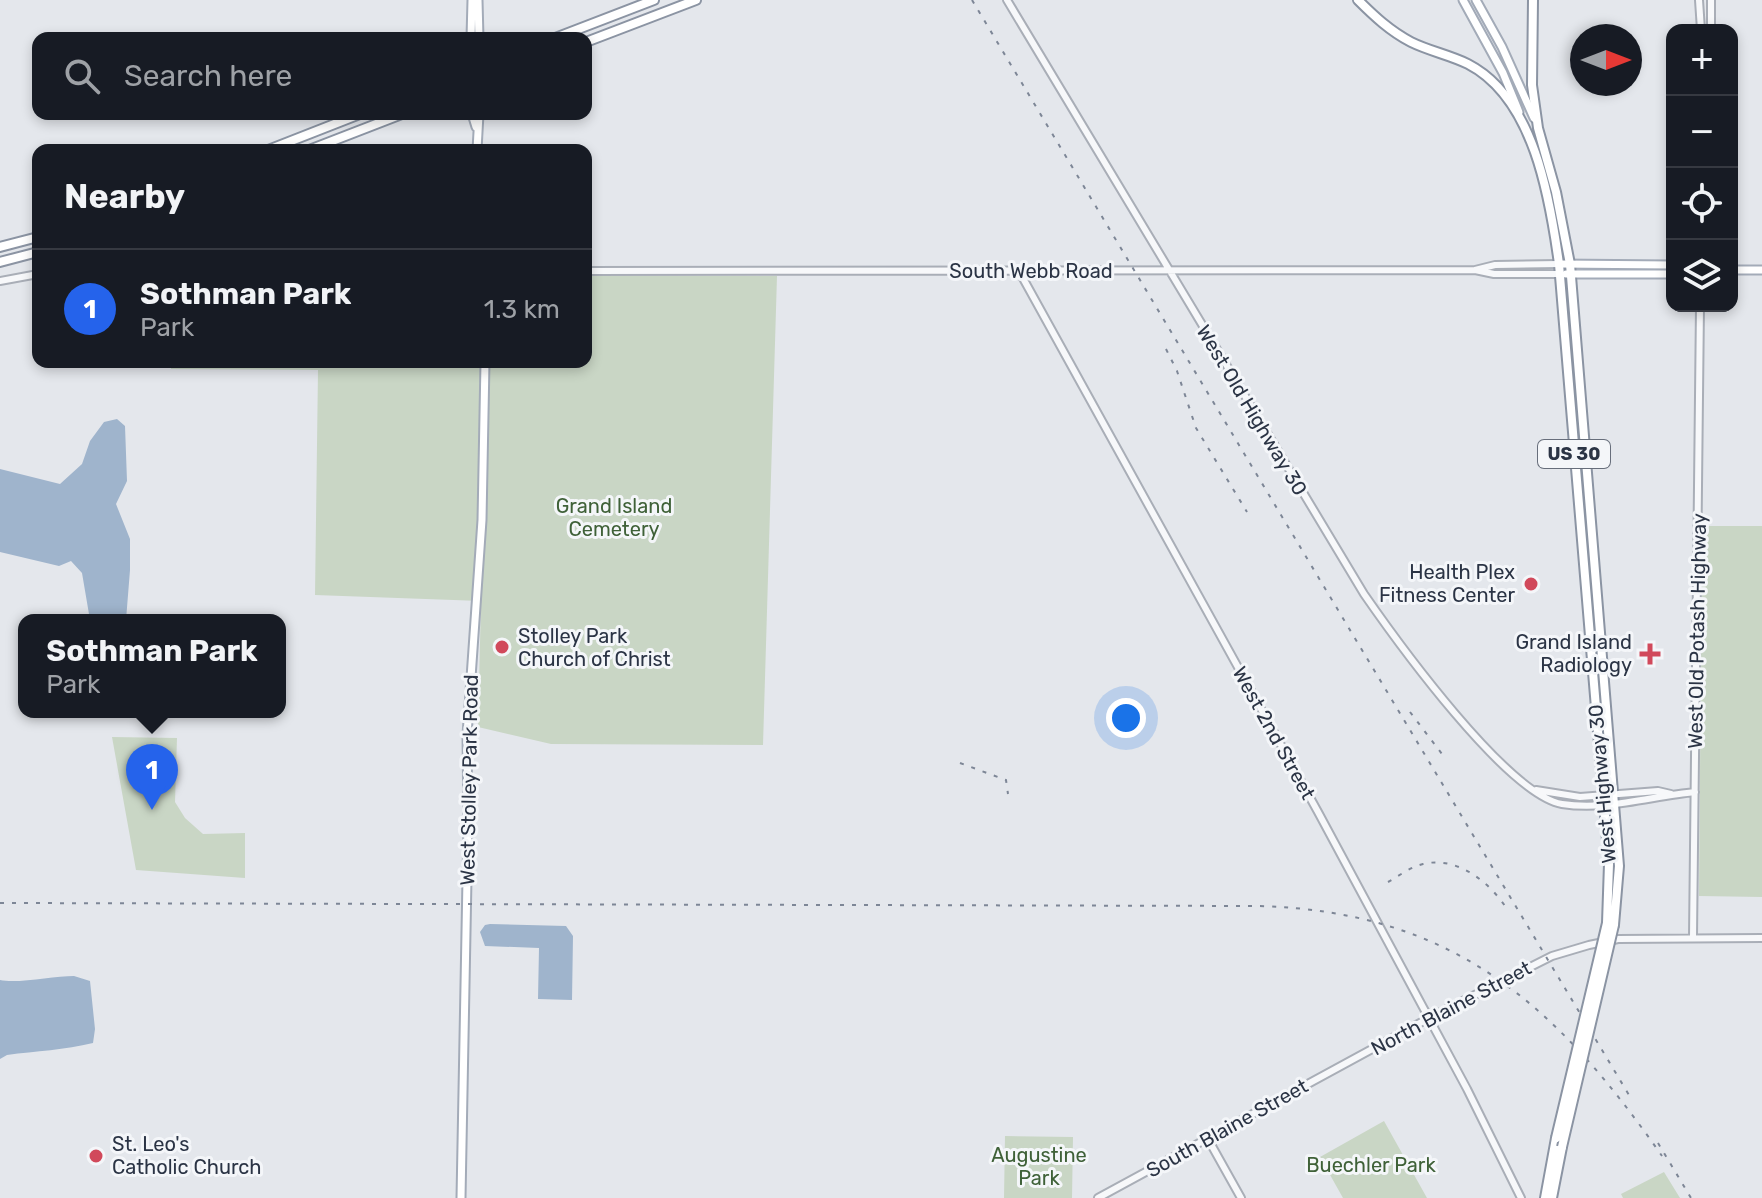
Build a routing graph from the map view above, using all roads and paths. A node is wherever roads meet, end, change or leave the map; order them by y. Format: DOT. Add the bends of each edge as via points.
graph roads {
  1 [pos="475,0"];
  2 [pos="654,0"];
  3 [pos="696,0"];
  4 [pos="1007,0"];
  5 [pos="1358,0"];
  6 [pos="1463,0"];
  7 [pos="1476,0"];
  8 [pos="1534,0"];
  9 [pos="1699,0"];
  10 [pos="1711,0"];
  11 [pos="1701,24"];
  12 [pos="1711,24"];
  13 [pos="472,32"];
  14 [pos="478,32"];
  15 [pos="571,32"];
  16 [pos="592,40"];
  17 [pos="1521,117"];
  18 [pos="345,120"];
  19 [pos="386,120"];
  20 [pos="474,120"];
  21 [pos="478,120"];
  22 [pos="476,127"];
  23 [pos="1538,128"];
  24 [pos="283,144"];
  25 [pos="324,144"];
  26 [pos="477,144"];
  27 [pos="32,239"];
  28 [pos="0,247"];
  29 [pos="32,254"];
  30 [pos="0,262"];
  31 [pos="1666,265"];
  32 [pos="1559,269"];
  33 [pos="1570,269"];
  34 [pos="1738,270"];
  35 [pos="1762,270"];
  36 [pos="592,271"];
  37 [pos="1019,271"];
  38 [pos="1169,272"];
  39 [pos="1666,274"];
  40 [pos="32,275"];
  41 [pos="0,281"];
  42 [pos="1703,312"];
  43 [pos="485,368"];
  44 [pos="1695,792"];
  45 [pos="1614,798"];
  46 [pos="1604,799"];
  47 [pos="1610,924"];
  48 [pos="1693,937"];
  49 [pos="1762,938"];
  50 [pos="1429,1018"];
  51 [pos="1355,1059"];
  52 [pos="1208,1139"];
  53 [pos="461,1198"];
  54 [pos="1098,1198"];
  55 [pos="1241,1198"];
  56 [pos="1521,1198"];
  57 [pos="1545,1198"];
  58 [pos="1552,1198"];
  1 -- 13 [label="main road"];
  1 -- 14 [label="main road"];
  2 -- 15 [label="highway"];
  3 -- 16 [label="highway"];
  4 -- 38 [label="street, West Old Highway 30"];
  5 -- 17 [label="highway" via="1412,42 1480,71"];
  6 -- 17 [label="main road, West Highway 30 / US 30"];
  7 -- 23 [label="main road, West Highway 30 / US 30"];
  8 -- 23 [label="highway" via="1532,85"];
  9 -- 11 [label="street"];
  10 -- 12 [label="street"];
  17 -- 32 [label="highway, West Highway 30 / US 30" via="1539,168"];
  18 -- 24 [label="highway"];
  19 -- 25 [label="highway"];
  20 -- 22 [label="main road"];
  21 -- 22 [label="main road"];
  22 -- 26 [label="main road"];
  23 -- 33 [label="highway, West Highway 30 / US 30"];
  27 -- 28 [label="highway"];
  29 -- 30 [label="highway"];
  31 -- 33 [label="main road, South Webb Road"];
  32 -- 33 [label="main road, South Webb Road"];
  32 -- 38 [label="street, South Webb Road" via="1495,265 1475,270"];
  32 -- 46 [label="highway, West Highway 30 / US 30"];
  33 -- 39 [label="main road, South Webb Road"];
  33 -- 45 [label="highway, West Highway 30 / US 30"];
  34 -- 35 [label="main road"];
  36 -- 37 [label="street, South Webb Road"];
  37 -- 38 [label="street, South Webb Road"];
  37 -- 50 [label="street, West 2nd Street"];
  38 -- 46 [label="street, West Old Highway 30" via="1364,594 1445,701 1520,781 1536,790"];
  40 -- 41 [label="street"];
  42 -- 44 [label="street, West Old Potash Highway"];
  43 -- 53 [label="main road, West Stolley Park Road" via="482,520 467,735"];
  44 -- 45 [label="street, West Old Highway 30"];
  44 -- 48 [label="street, West Old Potash Highway"];
  45 -- 46 [label="street, West Old Highway 30"];
  45 -- 47 [label="highway, West Highway 30 / US 30" via="1619,875"];
  46 -- 47 [label="highway, West Highway 30 / US 30"];
  47 -- 57 [label="highway, West Highway 30 / US 30, bridge"];
  47 -- 58 [label="highway, West Highway 30 / US 30, bridge"];
  48 -- 49 [label="street, North Blaine Street"];
  48 -- 50 [label="street, North Blaine Street" via="1618,939 1577,948"];
  50 -- 51 [label="street, North Blaine Street"];
  50 -- 56 [label="street, West 2nd Street"];
  51 -- 52 [label="street, South Blaine Street"];
  52 -- 54 [label="street, South Blaine Street"];
  52 -- 55 [label="street"];
}
